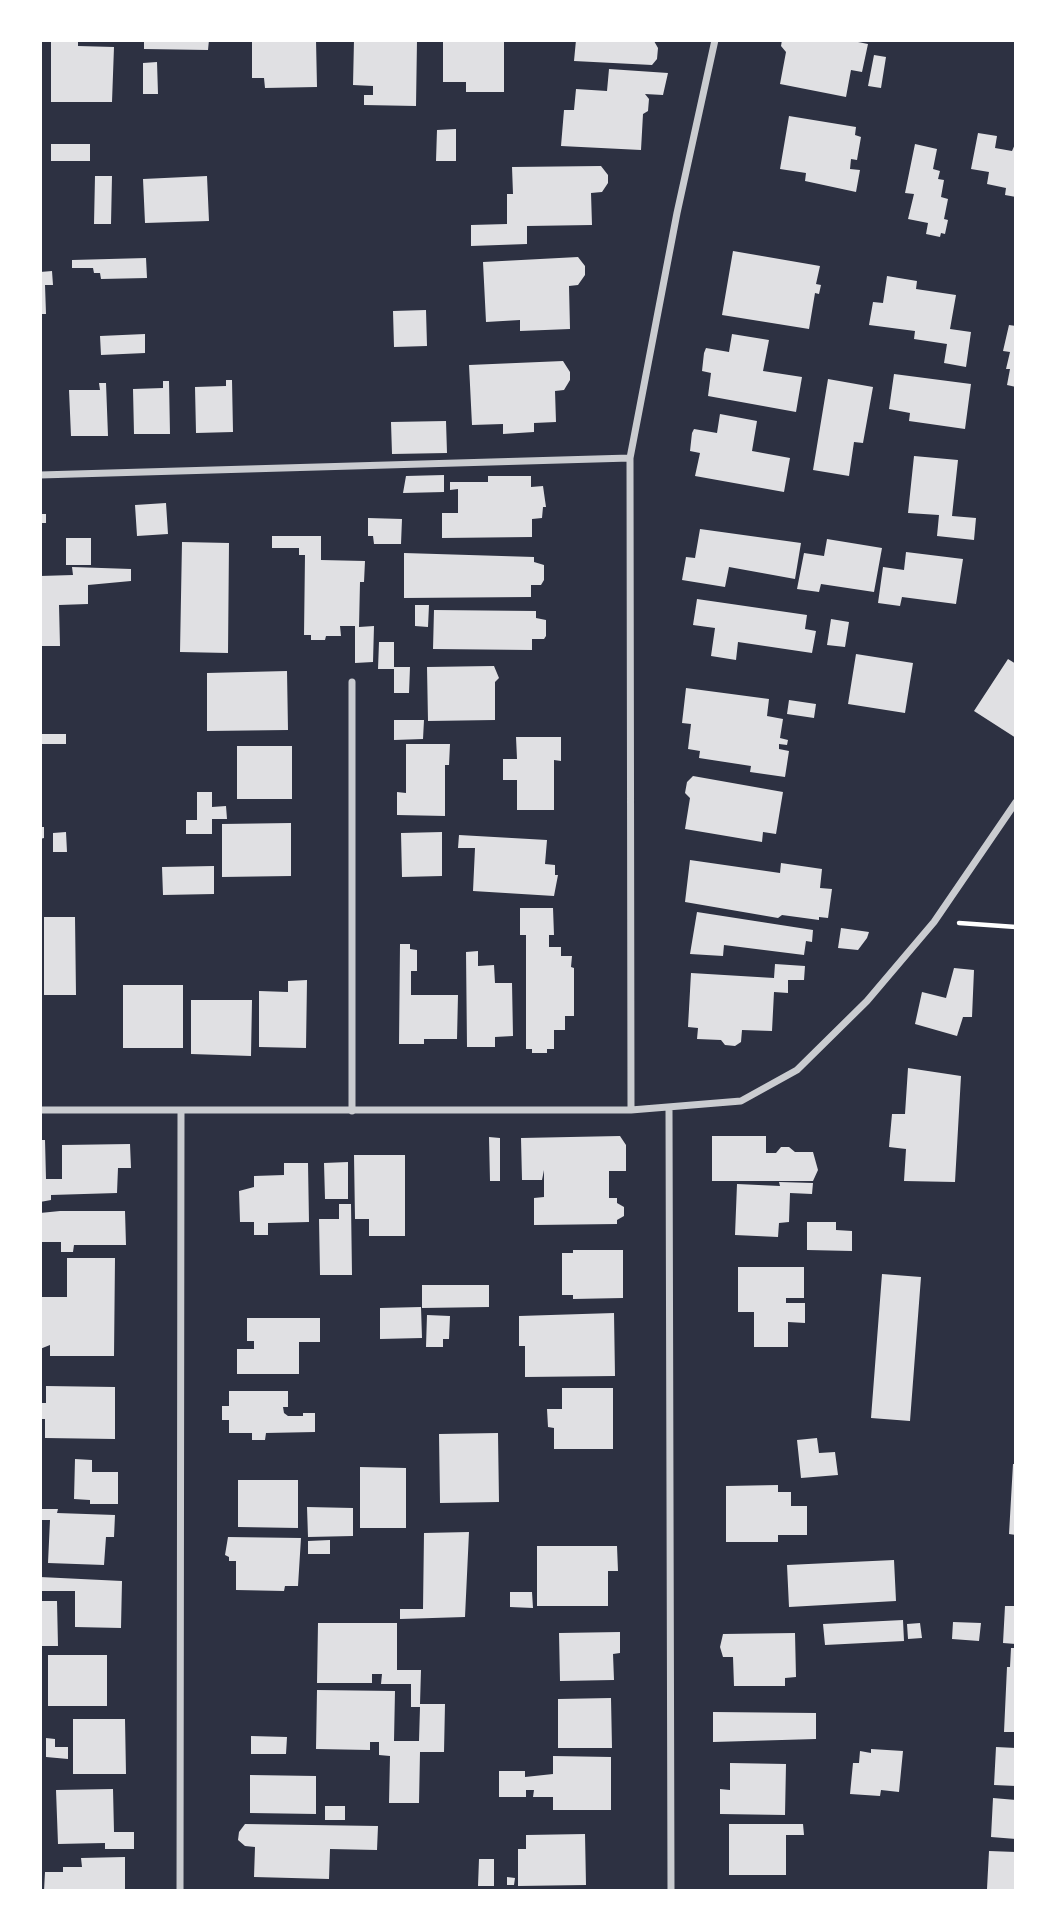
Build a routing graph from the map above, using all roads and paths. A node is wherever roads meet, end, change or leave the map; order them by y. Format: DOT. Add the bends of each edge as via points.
graph roads {
  1 [pos="715,40"];
  2 [pos="630,458"];
  3 [pos="40,475"];
  4 [pos="352,682"];
  5 [pos="1016,802"];
  6 [pos="934,922"];
  7 [pos="1016,927"];
  8 [pos="669,1108"];
  9 [pos="40,1110"];
  10 [pos="181,1110"];
  11 [pos="631,1110"];
  12 [pos="352,1111"];
  13 [pos="180,1891"];
  14 [pos="671,1891"];
  1 -- 2 [label="street"];
  2 -- 3 [label="street"];
  2 -- 11 [label="street"];
  4 -- 12 [label="street"];
  5 -- 6 [label="street"];
  6 -- 7 [label="path"];
  6 -- 8 [label="street" via="867,1001 797,1070 741,1101"];
  8 -- 11 [label="street"];
  8 -- 14 [label="street"];
  9 -- 10 [label="street"];
  10 -- 12 [label="street"];
  10 -- 13 [label="street"];
  11 -- 12 [label="street"];
}
